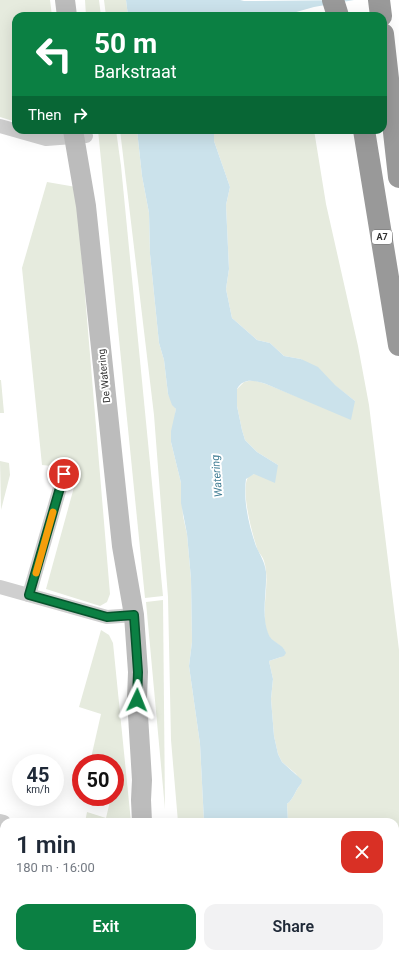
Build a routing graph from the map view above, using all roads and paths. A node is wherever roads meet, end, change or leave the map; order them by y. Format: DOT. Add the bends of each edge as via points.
graph roads {
  1 [pos="65,0"];
  2 [pos="333,0"];
  3 [pos="380,0"];
  4 [pos="66,12"];
  5 [pos="337,12"];
  6 [pos="381,12"];
  7 [pos="387,70"];
  8 [pos="0,126"];
  9 [pos="12,129"];
  10 [pos="28,134"];
  11 [pos="74,134"];
  12 [pos="79,134"];
  13 [pos="365,134"];
  14 [pos="399,177"];
  15 [pos="399,345"];
  16 [pos="64,474"];
  17 [pos="0,587"];
  18 [pos="29,595"];
  19 [pos="128,615"];
  20 [pos="142,780"];
  21 [pos="142,818"];
  22 [pos="150,818"];
  1 -- 4 [label="main road"];
  2 -- 5 [label="highway"];
  3 -- 6 [label="highway"];
  7 -- 14 [label="highway"];
  8 -- 9 [label="street"];
  10 -- 11 [label="street" via="46,139"];
  12 -- 19 [label="main road, De Watering" via="122,546 120,603"];
  13 -- 15 [label="highway, A7"];
  16 -- 18 [label="street"];
  17 -- 18 [label="street"];
  18 -- 19 [label="street" via="107,617"];
  19 -- 20 [label="main road, De Watering"];
  20 -- 21 [label="main road, De Watering"];
  20 -- 22 [label="main road, De Watering"];
}
